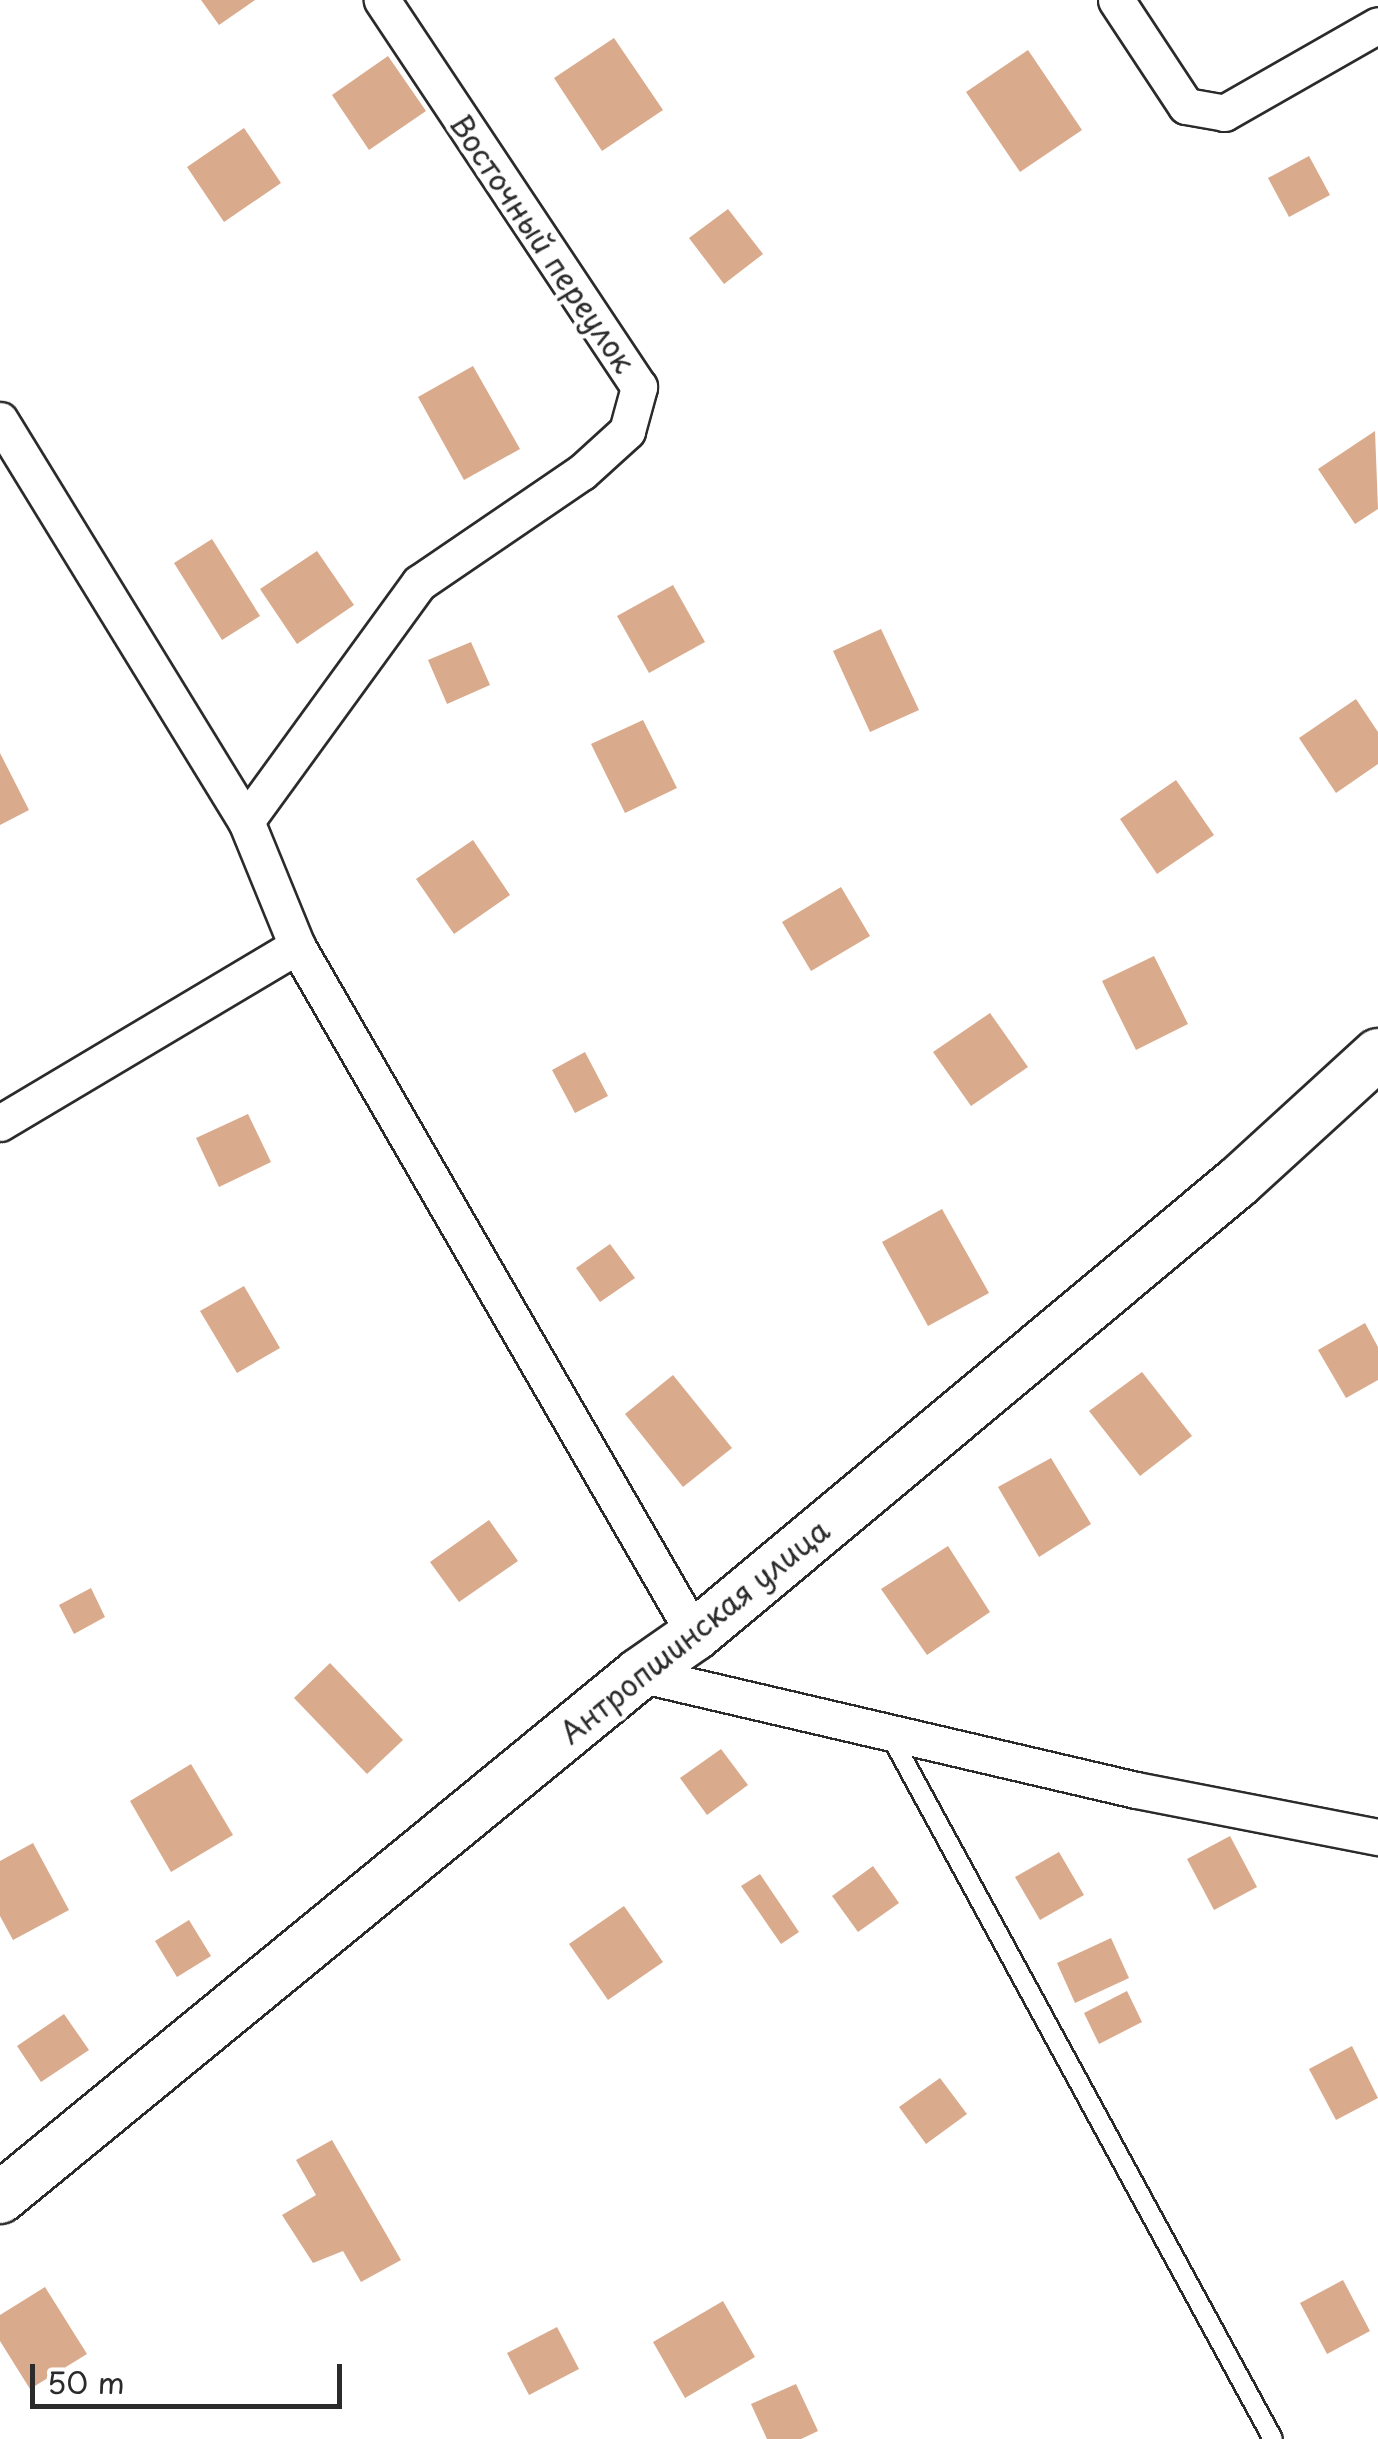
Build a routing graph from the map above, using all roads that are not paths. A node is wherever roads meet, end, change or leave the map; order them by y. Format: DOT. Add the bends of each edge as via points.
graph roads {
  1 [pos="382,0"];
  2 [pos="1116,0"];
  3 [pos="1378,26"];
  4 [pos="0,420"];
  5 [pos="246,821"];
  6 [pos="297,946"];
  7 [pos="1378,1054"];
  8 [pos="0,1123"];
  9 [pos="694,1635"];
  10 [pos="640,1674"];
  11 [pos="888,1730"];
  12 [pos="1378,1838"];
  13 [pos="0,2198"];
  14 [pos="1273,2439"];
  1 -- 5 [label="street, Восточный переулок" via="639,387 627,431 582,472 419,583"];
  2 -- 3 [label="street" via="1186,106 1224,113"];
  4 -- 5 [label="street"];
  5 -- 6 [label="street"];
  6 -- 8 [label="street"];
  6 -- 9 [label="street"];
  7 -- 9 [label="street, Антропшинская улица" via="1238,1182"];
  9 -- 10 [label="street, Антропшинская улица"];
  10 -- 11 [label="street"];
  10 -- 13 [label="street, Антропшинская улица"];
  11 -- 12 [label="street" via="1136,1790"];
  11 -- 14 [label="lane"];
}
